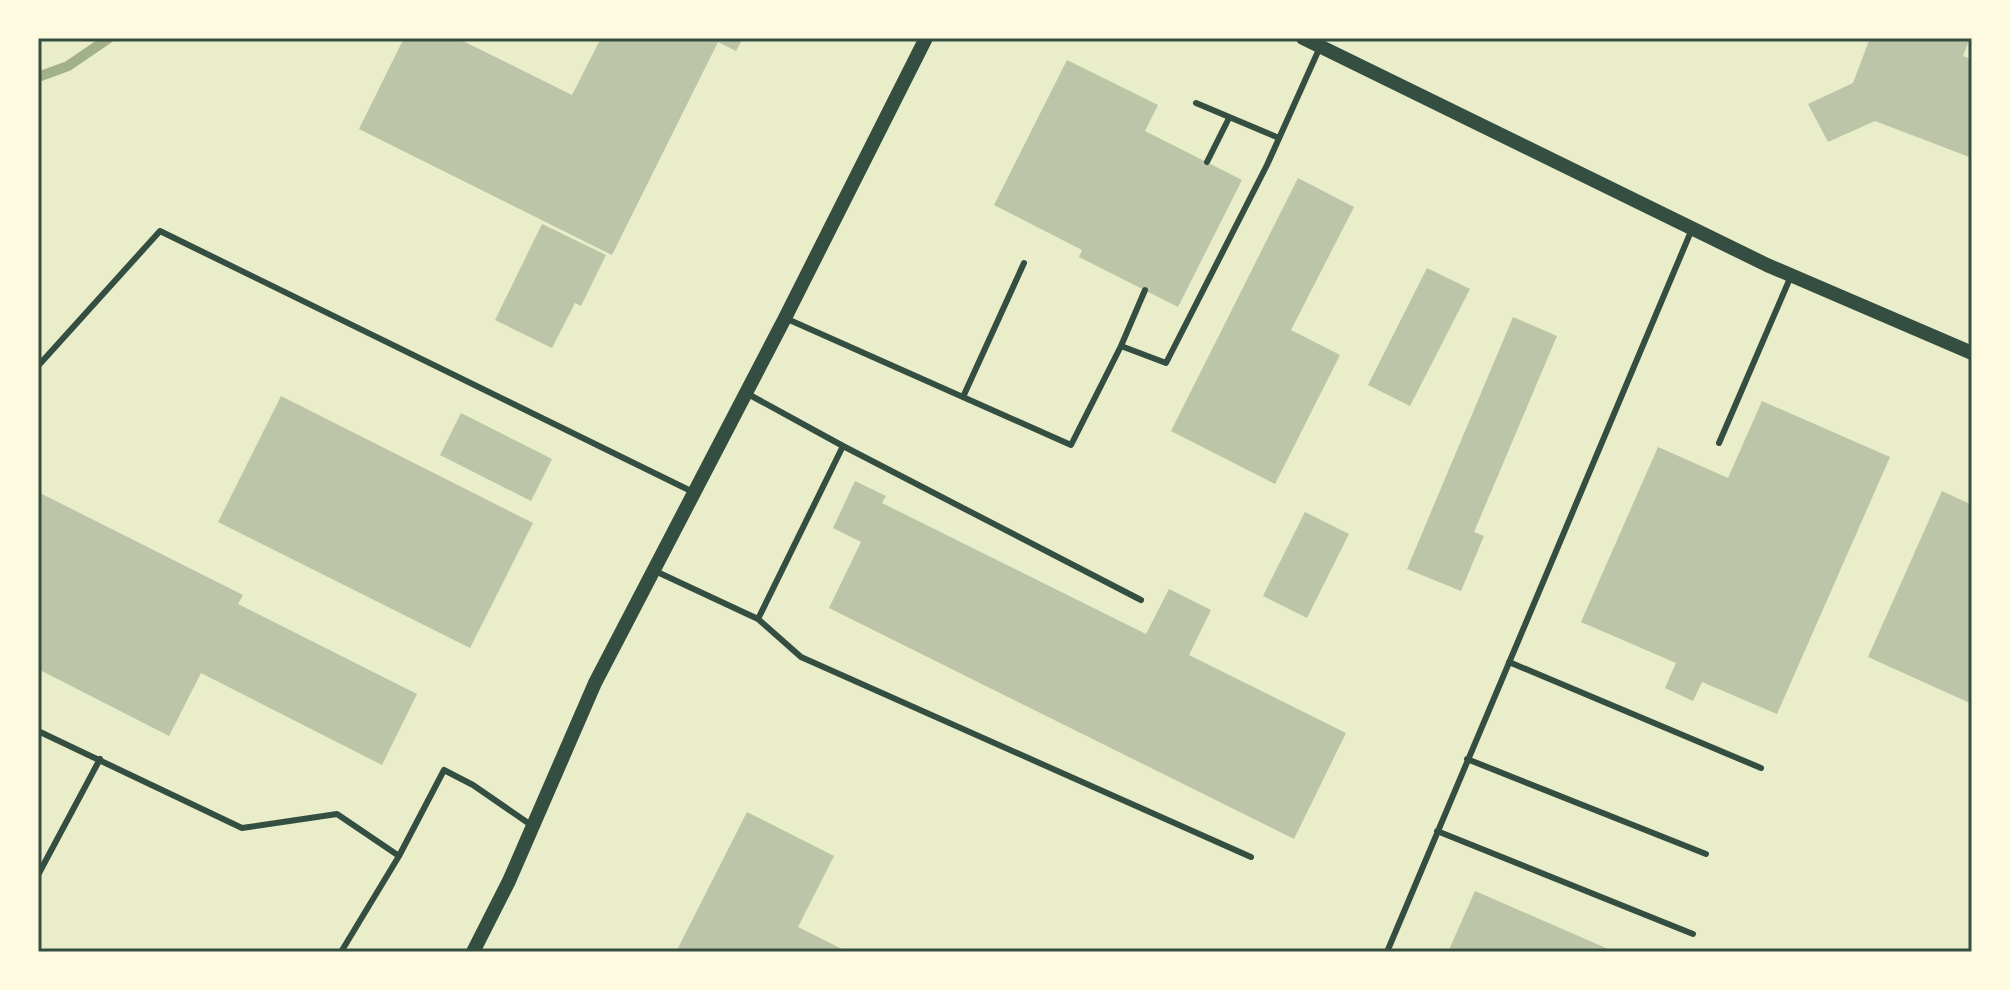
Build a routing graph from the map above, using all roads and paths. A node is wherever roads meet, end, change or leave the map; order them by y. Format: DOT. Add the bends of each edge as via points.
graph roads {
  1 [pos="926,38"];
  2 [pos="1303,38"];
  3 [pos="1320,47"];
  4 [pos="1196,103"];
  5 [pos="1229,118"];
  6 [pos="1279,138"];
  7 [pos="1207,162"];
  8 [pos="1692,229"];
  9 [pos="1024,263"];
  10 [pos="1791,276"];
  11 [pos="1145,290"];
  12 [pos="785,318"];
  13 [pos="1121,346"];
  14 [pos="1972,353"];
  15 [pos="38,366"];
  16 [pos="745,392"];
  17 [pos="963,397"];
  18 [pos="1719,443"];
  19 [pos="843,446"];
  20 [pos="693,492"];
  21 [pos="653,570"];
  22 [pos="1141,600"];
  23 [pos="758,619"];
  24 [pos="1509,662"];
  25 [pos="38,731"];
  26 [pos="100,759"];
  27 [pos="1467,759"];
  28 [pos="1761,768"];
  29 [pos="533,827"];
  30 [pos="1437,831"];
  31 [pos="1706,854"];
  32 [pos="399,856"];
  33 [pos="1251,857"];
  34 [pos="38,875"];
  35 [pos="1693,934"];
  36 [pos="341,952"];
  37 [pos="473,952"];
  38 [pos="1387,952"];
  1 -- 12 [label="street"];
  2 -- 3 [label="street"];
  3 -- 6 [label="lane"];
  3 -- 8 [label="street"];
  4 -- 5 [label="lane"];
  5 -- 6 [label="lane"];
  5 -- 7 [label="lane"];
  6 -- 13 [label="lane" via="1166,363"];
  8 -- 10 [label="street"];
  8 -- 24 [label="lane"];
  9 -- 17 [label="lane"];
  10 -- 14 [label="street"];
  10 -- 18 [label="lane"];
  11 -- 13 [label="lane"];
  12 -- 16 [label="street"];
  12 -- 17 [label="lane"];
  13 -- 17 [label="lane" via="1071,445"];
  15 -- 20 [label="lane" via="160,231"];
  16 -- 19 [label="lane"];
  16 -- 20 [label="street"];
  19 -- 22 [label="lane"];
  19 -- 23 [label="lane"];
  20 -- 21 [label="street"];
  21 -- 23 [label="lane"];
  21 -- 29 [label="street" via="595,683"];
  23 -- 33 [label="lane" via="801,657"];
  24 -- 27 [label="lane"];
  24 -- 28 [label="lane"];
  25 -- 26 [label="lane"];
  26 -- 32 [label="lane" via="242,828 337,814"];
  26 -- 34 [label="lane"];
  27 -- 30 [label="lane"];
  27 -- 31 [label="lane"];
  29 -- 32 [label="lane" via="444,770"];
  29 -- 37 [label="street"];
  30 -- 35 [label="lane"];
  30 -- 38 [label="lane"];
  32 -- 36 [label="lane"];
}
